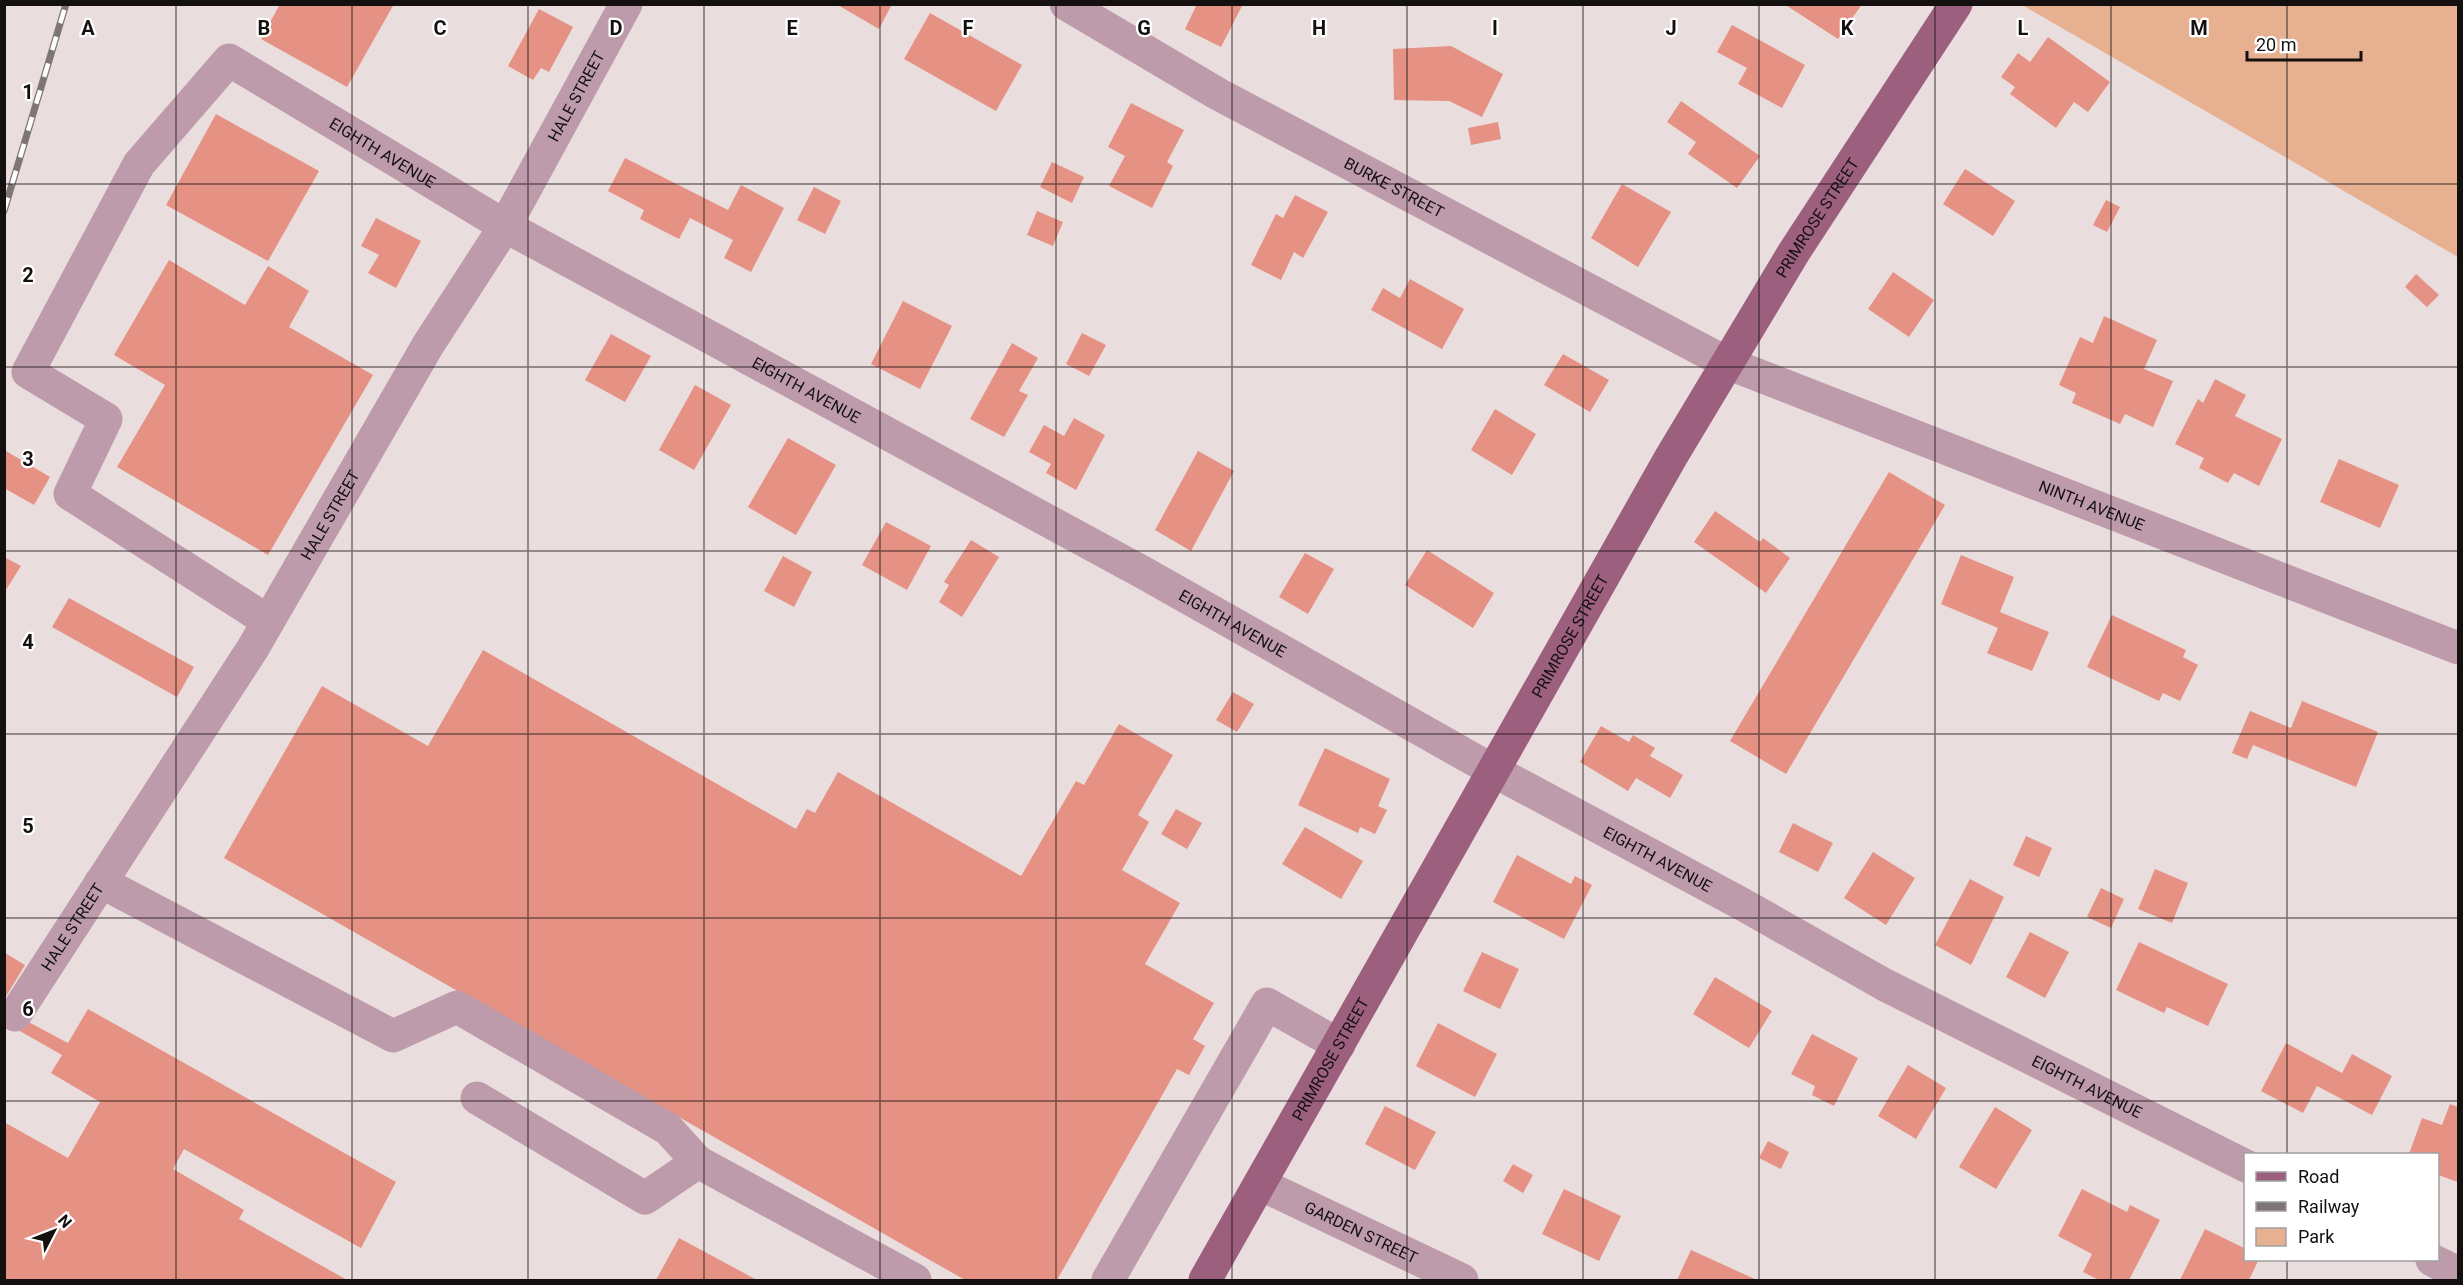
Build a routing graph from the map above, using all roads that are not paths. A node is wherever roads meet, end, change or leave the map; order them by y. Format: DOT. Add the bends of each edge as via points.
graph roads {
  1 [pos="626,4"];
  2 [pos="1066,4"];
  3 [pos="1956,4"];
  4 [pos="505,226"];
  5 [pos="1727,363"];
  6 [pos="268,621"];
  7 [pos="2458,648"];
  8 [pos="1494,771"];
  9 [pos="101,882"];
  10 [pos="10,1024"];
  11 [pos="1339,1045"];
  12 [pos="477,1098"];
  13 [pos="698,1162"];
  14 [pos="2244,1165"];
  15 [pos="1260,1184"];
  16 [pos="2434,1261"];
  17 [pos="2458,1273"];
  18 [pos="915,1281"];
  19 [pos="1108,1281"];
  20 [pos="1205,1281"];
  21 [pos="1462,1281"];
  1 -- 4 [label="street, HALE STREET"];
  2 -- 5 [label="street, BURKE STREET" via="1228,100"];
  3 -- 5 [label="main road, PRIMROSE STREET" via="1794,252"];
  4 -- 6 [label="street, HALE STREET" via="428,345"];
  4 -- 6 [label="street, EIGHTH AVENUE" via="229,60 139,164 28,372 106,419 70,494"];
  4 -- 8 [label="street, EIGHTH AVENUE" via="1144,573"];
  5 -- 7 [label="street, NINTH AVENUE"];
  5 -- 8 [label="main road, PRIMROSE STREET"];
  6 -- 9 [label="street, HALE STREET"];
  8 -- 11 [label="main road, PRIMROSE STREET"];
  8 -- 14 [label="street, EIGHTH AVENUE" via="1885,985"];
  9 -- 10 [label="street, HALE STREET"];
  9 -- 13 [label="street" via="393,1036 457,1007 668,1129"];
  11 -- 15 [label="main road, PRIMROSE STREET"];
  11 -- 19 [label="street" via="1267,1004"];
  12 -- 13 [label="street" via="645,1198"];
  13 -- 18 [label="street"];
  15 -- 20 [label="main road, PRIMROSE STREET"];
  15 -- 21 [label="street, GARDEN STREET"];
  16 -- 17 [label="street"];
}
